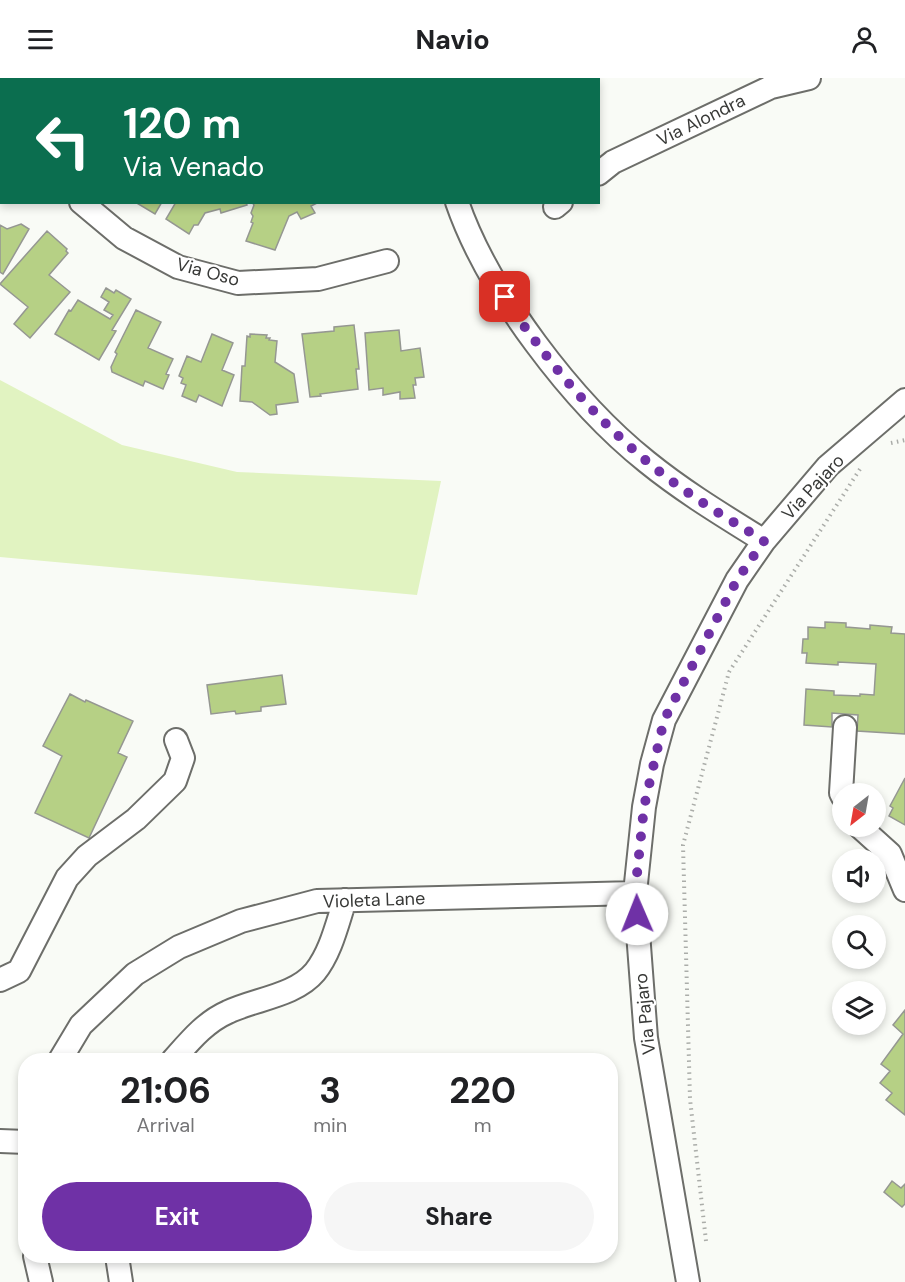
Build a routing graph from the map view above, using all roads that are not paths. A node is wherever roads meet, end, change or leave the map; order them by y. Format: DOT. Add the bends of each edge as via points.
graph roads {
  1 [pos="809,78"];
  2 [pos="600,172"];
  3 [pos="83,204"];
  4 [pos="458,204"];
  5 [pos="387,261"];
  6 [pos="905,400"];
  7 [pos="764,541"];
  8 [pos="846,727"];
  9 [pos="176,740"];
  10 [pos="843,783"];
  11 [pos="871,837"];
  12 [pos="905,890"];
  13 [pos="635,893"];
  14 [pos="345,900"];
  15 [pos="0,980"];
  16 [pos="64,1053"];
  17 [pos="179,1053"];
  18 [pos="0,1141"];
  19 [pos="18,1142"];
  20 [pos="37,1263"];
  21 [pos="118,1263"];
  22 [pos="41,1282"];
  23 [pos="121,1282"];
  24 [pos="688,1282"];
  1 -- 2 [label="street, Via Alondra" via="771,87 613,162"];
  3 -- 5 [label="street, Via Oso" via="124,237 178,267 238,283 318,279"];
  4 -- 7 [label="street" via="464,223 514,313 568,384 645,460 690,495"];
  6 -- 7 [label="street, Via Pajaro" via="828,466"];
  7 -- 13 [label="street, Via Pajaro" via="737,580 664,720 644,807"];
  8 -- 10 [label="street"];
  9 -- 15 [label="street" via="183,759 175,781 136,819 87,856 67,878 19,971"];
  11 -- 12 [label="street" via="890,854"];
  13 -- 14 [label="street, Violeta Lane"];
  13 -- 24 [label="street, Via Pajaro" via="646,1038"];
  14 -- 16 [label="street, Violeta Lane" via="317,901 241,921 180,947 135,974 81,1024"];
  14 -- 17 [label="street" via="327,953 315,973 298,986 226,1012 197,1033"];
  18 -- 19 [label="street"];
  20 -- 22 [label="street"];
  21 -- 23 [label="street"];
}
